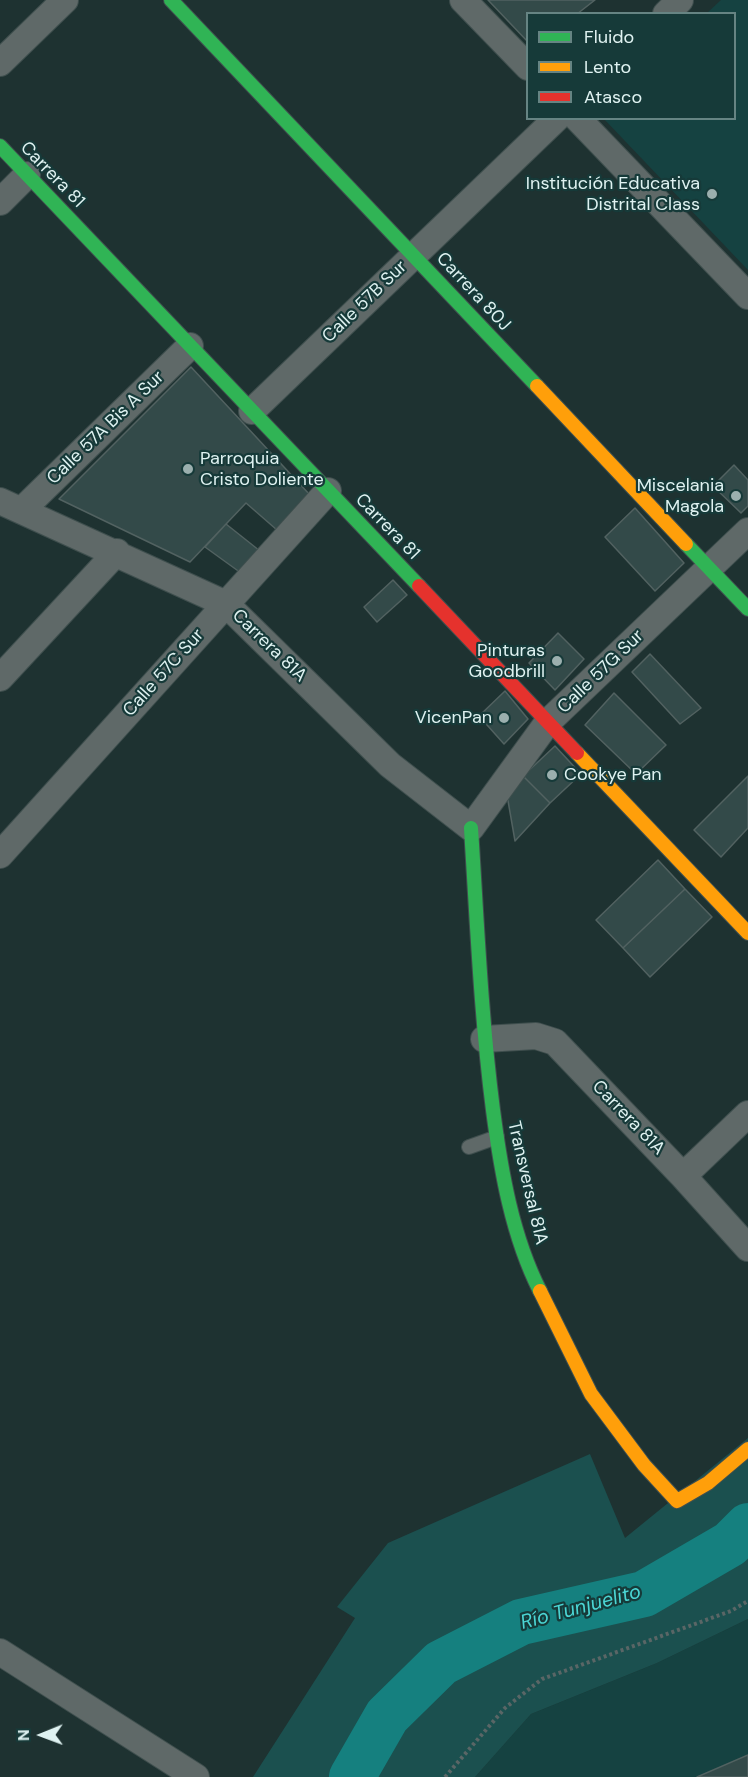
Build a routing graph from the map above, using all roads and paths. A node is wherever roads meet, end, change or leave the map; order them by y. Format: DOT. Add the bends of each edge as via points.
graph roads {
  1 [pos="65,0"];
  2 [pos="171,0"];
  3 [pos="463,0"];
  4 [pos="680,0"];
  5 [pos="668,12"];
  6 [pos="0,63"];
  7 [pos="526,65"];
  8 [pos="555,120"];
  9 [pos="579,120"];
  10 [pos="0,146"];
  11 [pos="27,175"];
  12 [pos="0,202"];
  13 [pos="413,256"];
  14 [pos="748,296"];
  15 [pos="190,345"];
  16 [pos="252,411"];
  17 [pos="328,491"];
  18 [pos="11,506"];
  19 [pos="748,531"];
  20 [pos="117,552"];
  21 [pos="710,568"];
  22 [pos="226,604"];
  23 [pos="748,609"];
  24 [pos="0,678"];
  25 [pos="548,722"];
  26 [pos="471,828"];
  27 [pos="0,855"];
  28 [pos="748,933"];
  29 [pos="484,1040"];
  30 [pos="748,1114"];
  31 [pos="496,1137"];
  32 [pos="469,1147"];
  33 [pos="684,1176"];
  34 [pos="748,1248"];
  35 [pos="748,1449"];
  36 [pos="748,1601"];
  37 [pos="0,1652"];
  38 [pos="196,1777"];
  39 [pos="445,1777"];
  1 -- 6 [label="street"];
  2 -- 13 [label="street, Carrera 80J"];
  3 -- 7 [label="street"];
  4 -- 5 [label="street"];
  8 -- 13 [label="street, Calle 57B Sur"];
  9 -- 14 [label="street"];
  10 -- 11 [label="street, Carrera 81"];
  11 -- 12 [label="street"];
  11 -- 15 [label="street, Carrera 81"];
  13 -- 16 [label="street, Calle 57B Sur"];
  13 -- 21 [label="street, Carrera 80J"];
  15 -- 16 [label="street, Carrera 81"];
  15 -- 18 [label="street, Calle 57A Bis A Sur"];
  16 -- 17 [label="street, Carrera 81"];
  17 -- 22 [label="street, Calle 57C Sur"];
  17 -- 25 [label="street, Carrera 81"];
  18 -- 20 [label="street, Carrera 81A"];
  19 -- 21 [label="street, Calle 57G Sur"];
  20 -- 22 [label="street, Carrera 81A"];
  20 -- 24 [label="street"];
  21 -- 23 [label="street, Carrera 80J"];
  21 -- 25 [label="street, Calle 57G Sur"];
  22 -- 26 [label="street, Carrera 81A" via="390,765"];
  22 -- 27 [label="street, Calle 57C Sur"];
  25 -- 26 [label="street, Calle 57G Sur"];
  25 -- 28 [label="street, Carrera 81"];
  26 -- 29 [label="street, Transversal 81A"];
  29 -- 31 [label="street, Transversal 81A"];
  29 -- 33 [label="street, Carrera 81A" via="536,1035 555,1042"];
  30 -- 33 [label="street"];
  31 -- 32 [label="lane"];
  31 -- 35 [label="street, Transversal 81A" via="508,1197 533,1278 591,1394 644,1466 677,1501 708,1483"];
  33 -- 34 [label="street, Carrera 81A"];
  36 -- 39 [label="path" via="731,1611 542,1679 505,1708"];
  37 -- 38 [label="street"];
}
